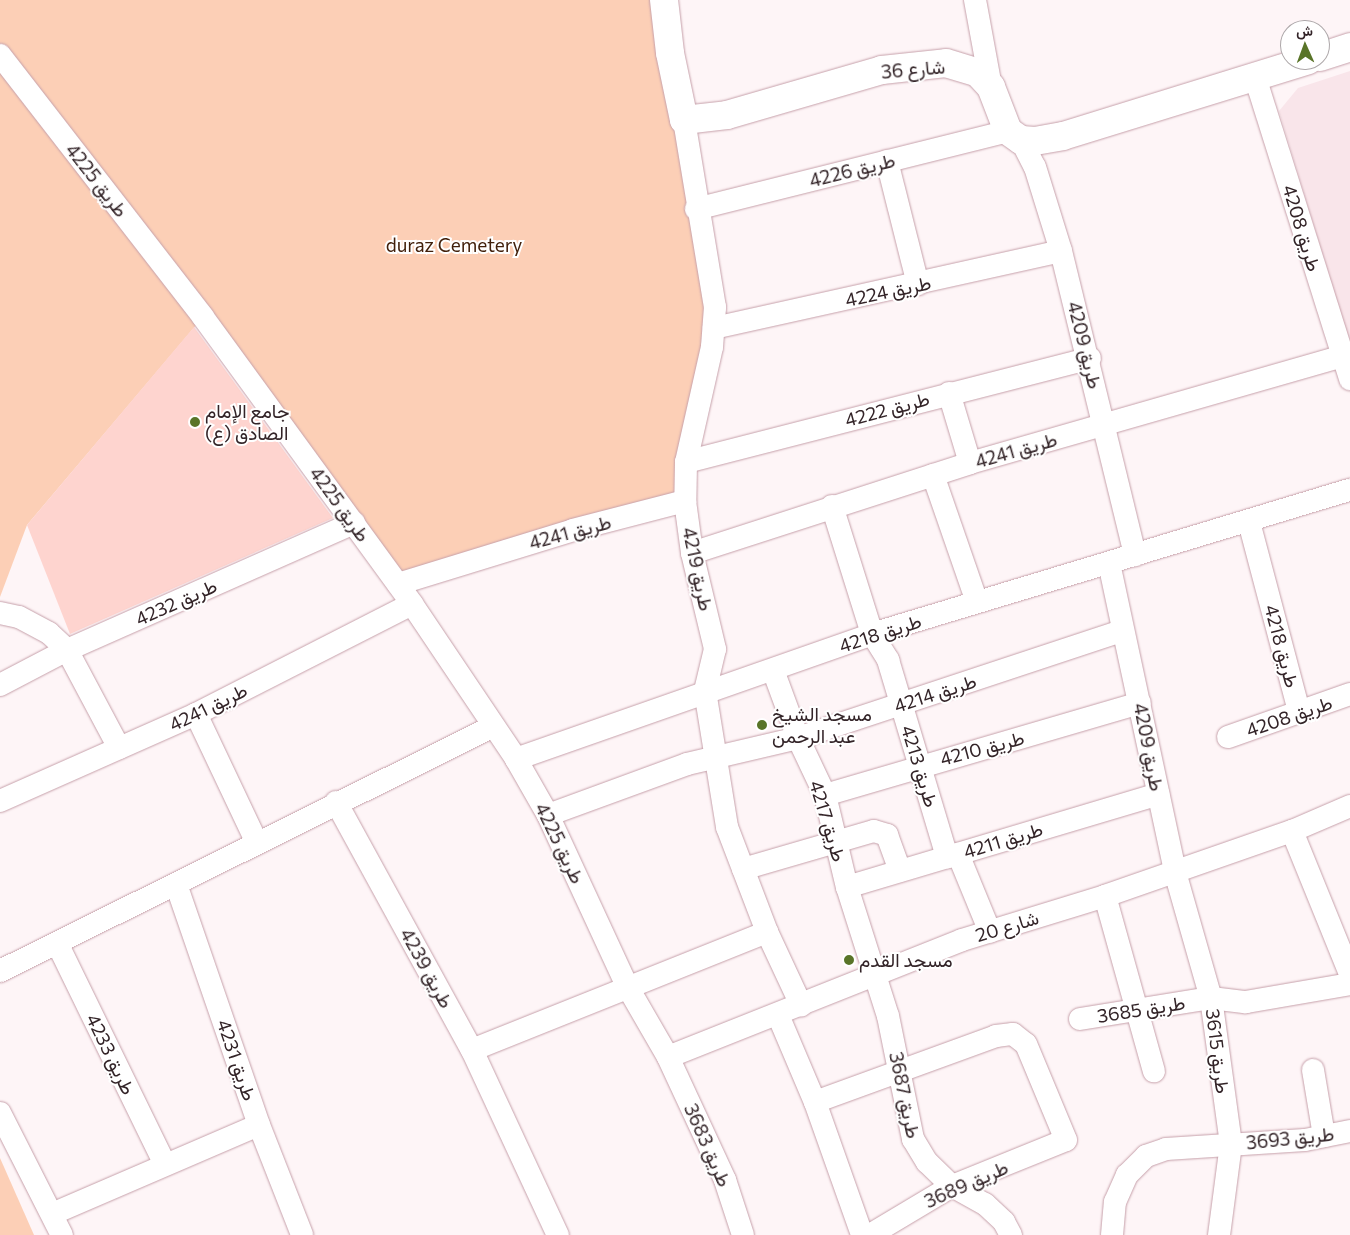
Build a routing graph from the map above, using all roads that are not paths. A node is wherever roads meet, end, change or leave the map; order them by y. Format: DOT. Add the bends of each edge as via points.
graph roads {
  1 [pos="664,0"];
  2 [pos="975,0"];
  3 [pos="1350,47"];
  4 [pos="1330,53"];
  5 [pos="0,55"];
  6 [pos="1280,69"];
  7 [pos="1255,76"];
  8 [pos="991,88"];
  9 [pos="684,120"];
  10 [pos="1015,136"];
  11 [pos="887,161"];
  12 [pos="696,209"];
  13 [pos="1061,251"];
  14 [pos="918,284"];
  15 [pos="714,328"];
  16 [pos="1342,356"];
  17 [pos="1090,358"];
  18 [pos="1350,379"];
  19 [pos="949,393"];
  20 [pos="1105,425"];
  21 [pos="686,462"];
  22 [pos="970,463"];
  23 [pos="933,475"];
  24 [pos="1350,490"];
  25 [pos="685,501"];
  26 [pos="832,506"];
  27 [pos="1249,522"];
  28 [pos="354,523"];
  29 [pos="692,553"];
  30 [pos="1135,555"];
  31 [pos="1109,563"];
  32 [pos="398,584"];
  33 [pos="976,602"];
  34 [pos="412,604"];
  35 [pos="0,612"];
  36 [pos="1122,631"];
  37 [pos="872,634"];
  38 [pos="67,650"];
  39 [pos="774,670"];
  40 [pos="0,685"];
  41 [pos="705,691"];
  42 [pos="1350,694"];
  43 [pos="1140,703"];
  44 [pos="901,705"];
  45 [pos="1299,711"];
  46 [pos="196,714"];
  47 [pos="492,727"];
  48 [pos="1228,737"];
  49 [pos="798,738"];
  50 [pos="120,748"];
  51 [pos="715,758"];
  52 [pos="516,759"];
  53 [pos="920,765"];
  54 [pos="1158,794"];
  55 [pos="825,795"];
  56 [pos="0,801"];
  57 [pos="336,802"];
  58 [pos="1350,806"];
  59 [pos="548,815"];
  60 [pos="1292,831"];
  61 [pos="836,840"];
  62 [pos="256,841"];
  63 [pos="952,856"];
  64 [pos="743,869"];
  65 [pos="900,871"];
  66 [pos="1176,872"];
  67 [pos="176,884"];
  68 [pos="847,887"];
  69 [pos="1105,896"];
  70 [pos="767,932"];
  71 [pos="990,932"];
  72 [pos="58,944"];
  73 [pos="0,972"];
  74 [pos="876,974"];
  75 [pos="1350,974"];
  76 [pos="1350,984"];
  77 [pos="626,986"];
  78 [pos="1211,998"];
  79 [pos="801,1005"];
  80 [pos="1134,1010"];
  81 [pos="778,1015"];
  82 [pos="1080,1019"];
  83 [pos="472,1050"];
  84 [pos="668,1057"];
  85 [pos="900,1070"];
  86 [pos="1313,1070"];
  87 [pos="1154,1071"];
  88 [pos="815,1102"];
  89 [pos="0,1113"];
  90 [pos="259,1125"];
  91 [pos="1350,1131"];
  92 [pos="1324,1136"];
  93 [pos="1231,1144"];
  94 [pos="165,1164"];
  95 [pos="952,1186"];
  96 [pos="52,1214"];
  97 [pos="62,1235"];
  98 [pos="302,1235"];
  99 [pos="558,1235"];
  100 [pos="743,1235"];
  101 [pos="862,1235"];
  102 [pos="870,1235"];
  103 [pos="1011,1235"];
  104 [pos="1112,1235"];
  105 [pos="1219,1235"];
  1 -- 9 [label="street" via="670,53"];
  2 -- 8 [label="street"];
  3 -- 4 [label="street"];
  5 -- 28 [label="street, طريق 4225" via="203,316"];
  6 -- 7 [label="street"];
  7 -- 10 [label="street" via="1063,136"];
  7 -- 16 [label="street, طريق 4208"];
  8 -- 9 [label="street, شارع 36" via="978,73 946,63 928,64 882,70 727,115"];
  8 -- 10 [label="street, شارع 36"];
  9 -- 12 [label="street, طريق 4219"];
  10 -- 11 [label="street, طريق 4226"];
  10 -- 13 [label="street, طريق 4209" via="1035,167"];
  11 -- 12 [label="street, طريق 4226"];
  11 -- 14 [label="street"];
  12 -- 15 [label="street, طريق 4219" via="713,286"];
  13 -- 14 [label="street, طريق 4224"];
  13 -- 17 [label="street, طريق 4209"];
  14 -- 15 [label="street, طريق 4224"];
  15 -- 21 [label="street, طريق 4219"];
  16 -- 18 [label="street, طريق 4208"];
  16 -- 20 [label="street, طريق 4241"];
  17 -- 19 [label="street, طريق 4222"];
  17 -- 20 [label="street, طريق 4209"];
  19 -- 21 [label="street, طريق 4222"];
  19 -- 22 [label="street"];
  20 -- 22 [label="street, طريق 4241"];
  20 -- 30 [label="street, طريق 4209"];
  21 -- 25 [label="street, طريق 4219"];
  22 -- 23 [label="street, طريق 4241"];
  23 -- 26 [label="street, طريق 4241"];
  23 -- 33 [label="street"];
  24 -- 27 [label="street, طريق 4218"];
  25 -- 29 [label="street, طريق 4219"];
  25 -- 32 [label="street, طريق 4241" via="573,530"];
  26 -- 29 [label="street, طريق 4241"];
  26 -- 37 [label="street, طريق 4213"];
  27 -- 30 [label="street, طريق 4218"];
  27 -- 45 [label="street, طريق 4218"];
  28 -- 32 [label="street, طريق 4225"];
  28 -- 38 [label="street, طريق 4232"];
  29 -- 41 [label="street, طريق 4219" via="714,649"];
  30 -- 31 [label="street, طريق 4218"];
  31 -- 33 [label="street, طريق 4218"];
  31 -- 36 [label="street, طريق 4209"];
  32 -- 34 [label="street, طريق 4225"];
  33 -- 37 [label="street, طريق 4218"];
  34 -- 46 [label="street, طريق 4241"];
  34 -- 47 [label="street, طريق 4225"];
  35 -- 38 [label="street" via="19,617 49,632"];
  36 -- 43 [label="street, طريق 4209"];
  36 -- 44 [label="street, طريق 4214"];
  37 -- 39 [label="street, طريق 4218"];
  37 -- 44 [label="street, طريق 4213" via="888,660"];
  38 -- 40 [label="street, طريق 4232"];
  38 -- 50 [label="street"];
  39 -- 41 [label="street, طريق 4218"];
  39 -- 49 [label="street, طريق 4217"];
  41 -- 51 [label="street, طريق 4219"];
  41 -- 52 [label="street, طريق 4218"];
  42 -- 45 [label="street, طريق 4208"];
  43 -- 53 [label="street, طريق 4210"];
  43 -- 54 [label="street, طريق 4209"];
  44 -- 49 [label="street, طريق 4214"];
  44 -- 53 [label="street, طريق 4213"];
  45 -- 48 [label="street, طريق 4208"];
  46 -- 50 [label="street, طريق 4241"];
  46 -- 62 [label="street"];
  47 -- 52 [label="street, طريق 4225"];
  47 -- 57 [label="street"];
  49 -- 51 [label="street, طريق 4214"];
  49 -- 55 [label="street, طريق 4217"];
  50 -- 56 [label="street, طريق 4241"];
  51 -- 59 [label="street, طريق 4214" via="623,785"];
  51 -- 64 [label="street, طريق 4219" via="727,827"];
  52 -- 59 [label="street, طريق 4225"];
  53 -- 55 [label="street, طريق 4210"];
  53 -- 63 [label="street, طريق 4213"];
  54 -- 63 [label="street, طريق 4211"];
  54 -- 66 [label="street, طريق 4209"];
  55 -- 61 [label="street, طريق 4217"];
  57 -- 62 [label="street"];
  57 -- 83 [label="street, طريق 4239"];
  58 -- 60 [label="street, شارع 20"];
  59 -- 77 [label="street, طريق 4225"];
  60 -- 66 [label="street, شارع 20"];
  60 -- 75 [label="street"];
  61 -- 64 [label="street"];
  61 -- 65 [label="street" via="882,832 887,835"];
  61 -- 68 [label="street, طريق 4217"];
  62 -- 67 [label="street"];
  63 -- 65 [label="street, طريق 4211"];
  63 -- 71 [label="street, طريق 4213"];
  64 -- 70 [label="street, طريق 4219"];
  65 -- 68 [label="street, طريق 4211"];
  66 -- 69 [label="street, شارع 20"];
  66 -- 78 [label="street, طريق 3615"];
  67 -- 72 [label="street"];
  67 -- 90 [label="street, طريق 4231"];
  68 -- 74 [label="street, طريق 4217"];
  69 -- 71 [label="street, شارع 20"];
  69 -- 80 [label="street"];
  70 -- 77 [label="street"];
  70 -- 79 [label="street, طريق 4219"];
  71 -- 74 [label="street, شارع 20"];
  72 -- 73 [label="street"];
  72 -- 94 [label="street, طريق 4233"];
  74 -- 79 [label="street, شارع 20"];
  74 -- 85 [label="street, طريق 3687"];
  76 -- 78 [label="street, طريق 3685" via="1246,1002"];
  77 -- 83 [label="street"];
  77 -- 84 [label="street, طريق 4225"];
  78 -- 80 [label="street, طريق 3685"];
  78 -- 93 [label="street, طريق 3615"];
  79 -- 81 [label="street, شارع 20"];
  80 -- 82 [label="street, طريق 3685"];
  80 -- 87 [label="street"];
  81 -- 84 [label="street, شارع 20"];
  81 -- 88 [label="street"];
  83 -- 99 [label="street, طريق 4239"];
  84 -- 100 [label="street, طريق 3683" via="724,1180"];
  85 -- 88 [label="street"];
  85 -- 95 [label="street, طريق 3687" via="918,1152"];
  85 -- 95 [label="street, طريق 3689" via="996,1036 1013,1034 1026,1044 1066,1140"];
  86 -- 92 [label="street"];
  88 -- 101 [label="street"];
  89 -- 96 [label="street"];
  90 -- 94 [label="street"];
  90 -- 98 [label="street, طريق 4231"];
  91 -- 92 [label="street, طريق 3693"];
  92 -- 93 [label="street, طريق 3693"];
  93 -- 104 [label="street, طريق 3693" via="1166,1148 1146,1156 1127,1175 1115,1202"];
  93 -- 105 [label="street, طريق 3615"];
  94 -- 96 [label="street"];
  95 -- 102 [label="street, طريق 3689"];
  95 -- 103 [label="street, طريق 3687" via="985,1204 1004,1222"];
  96 -- 97 [label="street"];
}
